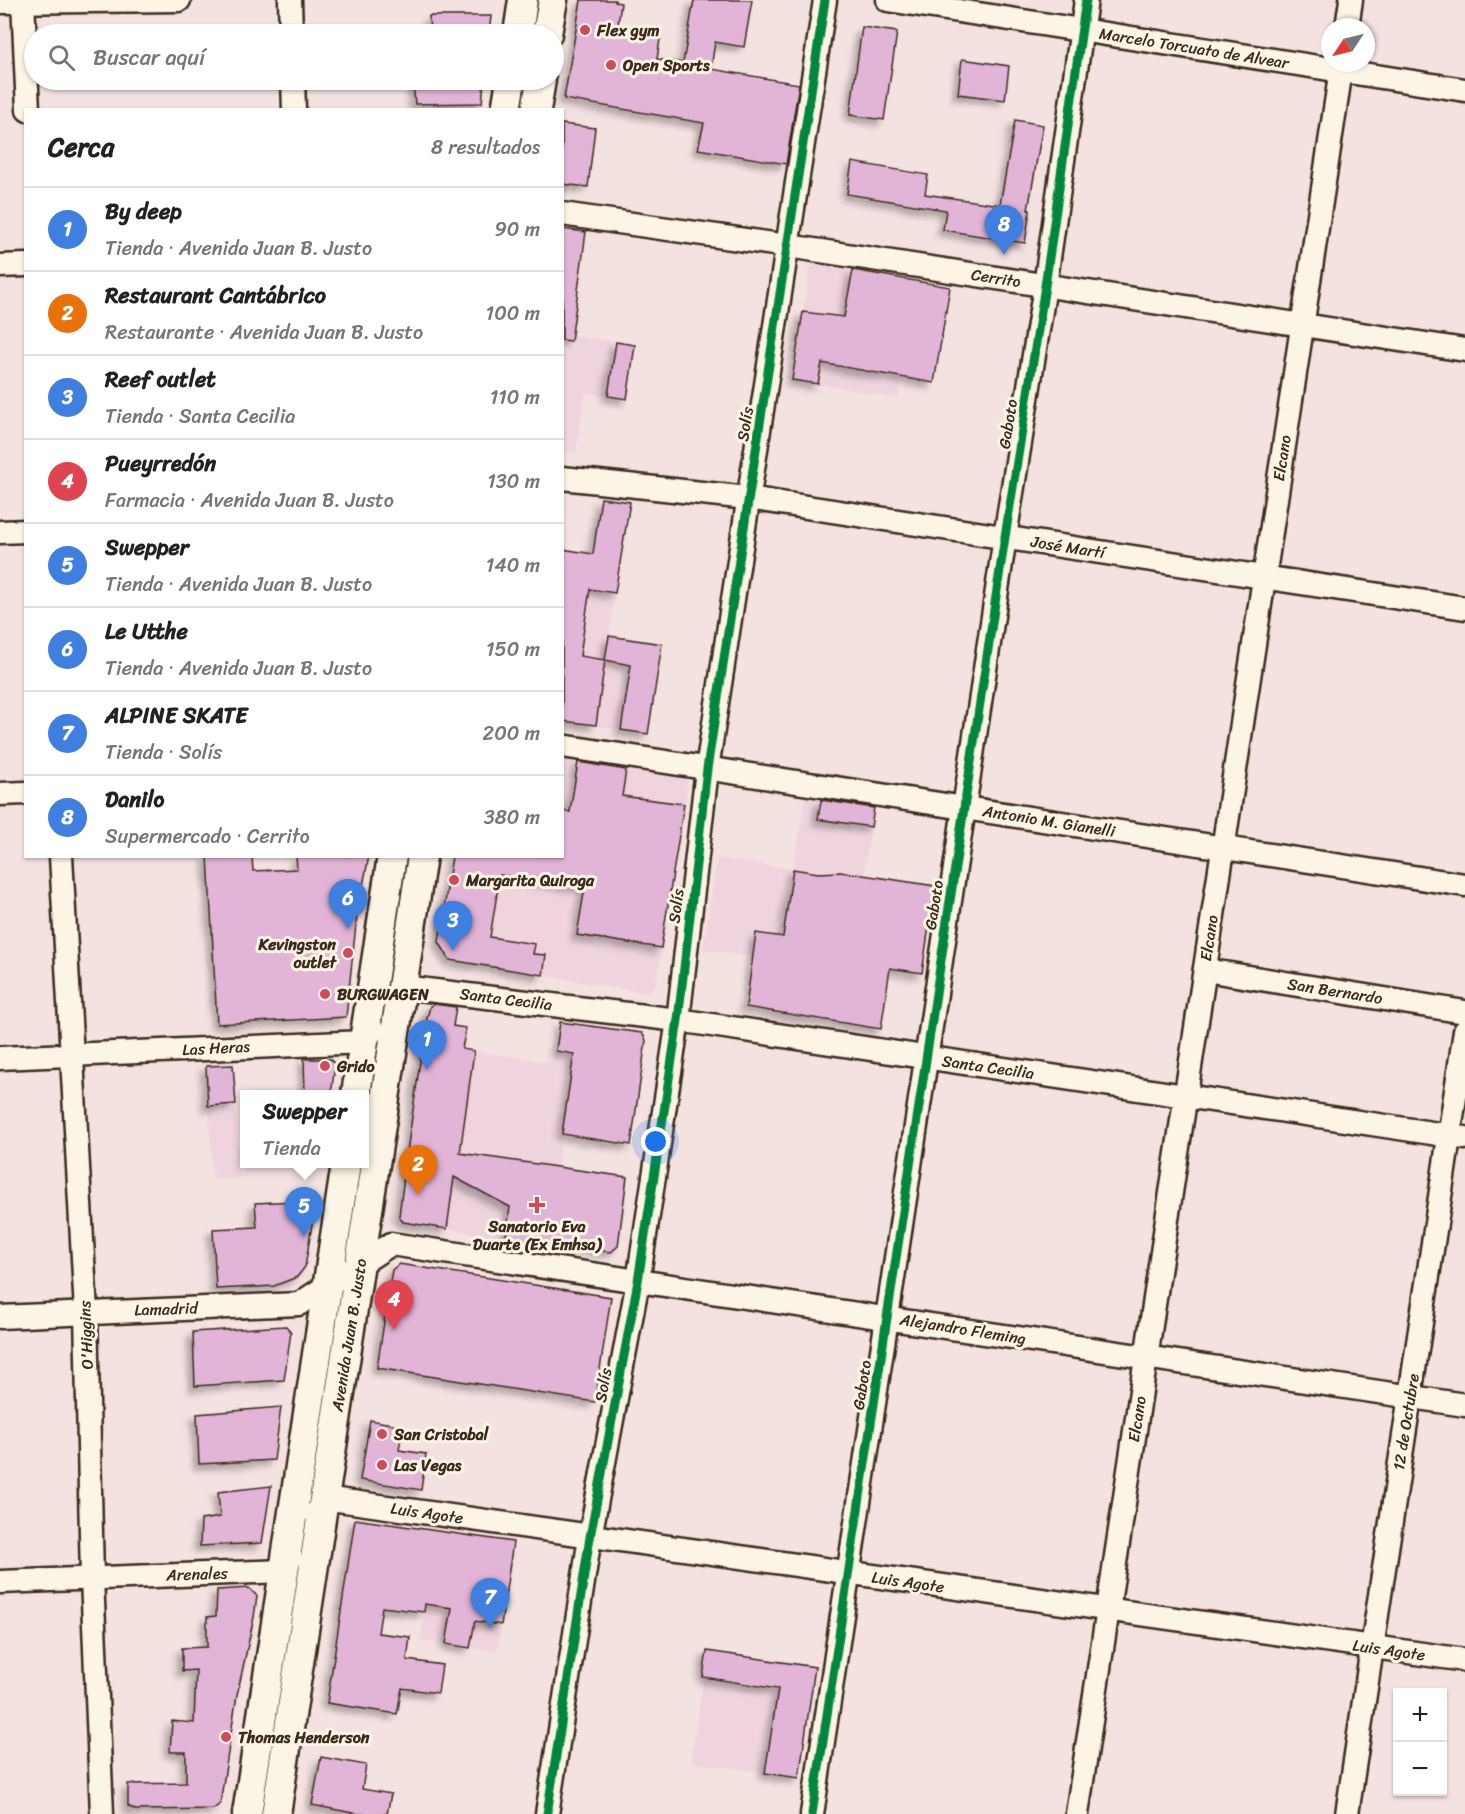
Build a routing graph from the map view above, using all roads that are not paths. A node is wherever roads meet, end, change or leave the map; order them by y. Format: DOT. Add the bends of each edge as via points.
graph roads {
  1 [pos="179,0"];
  2 [pos="290,0"];
  3 [pos="523,0"];
  4 [pos="553,0"];
  5 [pos="825,0"];
  6 [pos="888,0"];
  7 [pos="1086,0"];
  8 [pos="1351,0"];
  9 [pos="23,1"];
  10 [pos="0,2"];
  11 [pos="1348,18"];
  12 [pos="24,24"];
  13 [pos="291,24"];
  14 [pos="519,24"];
  15 [pos="549,24"];
  16 [pos="1082,30"];
  17 [pos="1321,64"];
  18 [pos="1340,72"];
  19 [pos="1368,72"];
  20 [pos="27,90"];
  21 [pos="293,90"];
  22 [pos="509,90"];
  23 [pos="539,90"];
  24 [pos="1465,90"];
  25 [pos="28,108"];
  26 [pos="294,108"];
  27 [pos="506,108"];
  28 [pos="536,108"];
  29 [pos="564,214"];
  30 [pos="788,246"];
  31 [pos="24,265"];
  32 [pos="0,266"];
  33 [pos="1045,286"];
  34 [pos="1302,325"];
  35 [pos="1465,350"];
  36 [pos="564,478"];
  37 [pos="748,498"];
  38 [pos="24,531"];
  39 [pos="0,532"];
  40 [pos="1005,537"];
  41 [pos="1264,577"];
  42 [pos="1465,608"];
  43 [pos="564,746"];
  44 [pos="707,769"];
  45 [pos="24,793"];
  46 [pos="0,794"];
  47 [pos="964,808"];
  48 [pos="1223,848"];
  49 [pos="61,858"];
  50 [pos="393,858"];
  51 [pos="422,858"];
  52 [pos="1465,885"];
  53 [pos="1205,970"];
  54 [pos="402,987"];
  55 [pos="1465,1012"];
  56 [pos="678,1020"];
  57 [pos="1465,1031"];
  58 [pos="364,1042"];
  59 [pos="71,1055"];
  60 [pos="0,1058"];
  61 [pos="926,1058"];
  62 [pos="357,1090"];
  63 [pos="1185,1097"];
  64 [pos="1457,1137"];
  65 [pos="345,1168"];
  66 [pos="360,1264"];
  67 [pos="638,1281"];
  68 [pos="327,1285"];
  69 [pos="86,1313"];
  70 [pos="0,1317"];
  71 [pos="887,1318"];
  72 [pos="1146,1357"];
  73 [pos="1410,1396"];
  74 [pos="1465,1405"];
  75 [pos="338,1500"];
  76 [pos="590,1537"];
  77 [pos="284,1571"];
  78 [pos="849,1573"];
  79 [pos="92,1578"];
  80 [pos="0,1582"];
  81 [pos="1108,1610"];
  82 [pos="1372,1647"];
  83 [pos="1465,1660"];
  84 [pos="102,1814"];
  85 [pos="247,1814"];
  86 [pos="276,1814"];
  87 [pos="547,1814"];
  88 [pos="812,1814"];
  89 [pos="1077,1814"];
  90 [pos="1347,1814"];
  1 -- 9 [label="street"];
  2 -- 13 [label="street"];
  3 -- 14 [label="main road"];
  4 -- 15 [label="main road"];
  5 -- 30 [label="street, Solís"];
  6 -- 16 [label="street, Marcelo Torcuato de Alvear"];
  7 -- 16 [label="street, Gaboto"];
  8 -- 11 [label="street"];
  9 -- 10 [label="street"];
  9 -- 12 [label="street"];
  16 -- 17 [label="street, Marcelo Torcuato de Alvear"];
  16 -- 33 [label="street, Gaboto"];
  18 -- 34 [label="street, Elcano"];
  19 -- 24 [label="street, Marcelo Torcuato de Alvear"];
  20 -- 25 [label="street"];
  21 -- 26 [label="street"];
  22 -- 27 [label="main road"];
  23 -- 28 [label="main road"];
  29 -- 30 [label="street, Cerrito"];
  30 -- 33 [label="street, Cerrito"];
  30 -- 37 [label="street, Solís"];
  31 -- 32 [label="street"];
  33 -- 34 [label="street, Cerrito"];
  33 -- 40 [label="street, Gaboto"];
  34 -- 35 [label="street, Cerrito"];
  34 -- 41 [label="street, Elcano"];
  36 -- 37 [label="street, José Martí"];
  37 -- 40 [label="street, José Martí"];
  37 -- 44 [label="street, Solís"];
  38 -- 39 [label="street"];
  40 -- 41 [label="street, José Martí"];
  40 -- 47 [label="street, Gaboto"];
  41 -- 42 [label="street, José Martí"];
  41 -- 48 [label="street, Elcano"];
  43 -- 44 [label="street, Antonio M. Gianelli"];
  44 -- 47 [label="street, Antonio M. Gianelli"];
  44 -- 56 [label="street, Solís"];
  45 -- 46 [label="street"];
  47 -- 48 [label="street, Antonio M. Gianelli"];
  47 -- 61 [label="street, Gaboto"];
  48 -- 52 [label="street, Antonio M. Gianelli"];
  48 -- 53 [label="street, Elcano"];
  49 -- 59 [label="street, O'Higgins"];
  50 -- 58 [label="main road"];
  51 -- 54 [label="main road, Avenida Juan B. Justo"];
  53 -- 55 [label="street, San Bernardo"];
  53 -- 63 [label="street, Elcano"];
  54 -- 56 [label="street, Santa Cecilia"];
  54 -- 58 [label="street"];
  54 -- 66 [label="main road, Avenida Juan B. Justo"];
  56 -- 61 [label="street, Santa Cecilia"];
  56 -- 67 [label="street, Solís"];
  57 -- 64 [label="street, 12 de Octubre"];
  58 -- 59 [label="street, Las Heras"];
  58 -- 62 [label="main road"];
  59 -- 60 [label="street, Las Heras"];
  59 -- 69 [label="street, O'Higgins"];
  61 -- 63 [label="street, Santa Cecilia"];
  61 -- 71 [label="street, Gaboto"];
  63 -- 64 [label="street, Santa Cecilia"];
  63 -- 72 [label="street, Elcano"];
  64 -- 73 [label="street, 12 de Octubre"];
  65 -- 68 [label="main road, Avenida Juan B. Justo"];
  66 -- 67 [label="street, Alejandro Fleming" via="391,1244"];
  66 -- 68 [label="street, Lamadrid"];
  66 -- 75 [label="main road, Avenida Juan B. Justo"];
  67 -- 71 [label="street, Alejandro Fleming"];
  67 -- 76 [label="street, Solís"];
  68 -- 69 [label="street, Lamadrid" via="298,1304"];
  68 -- 77 [label="main road, Avenida Juan B. Justo"];
  69 -- 70 [label="street, Lamadrid"];
  69 -- 79 [label="street, O'Higgins"];
  71 -- 72 [label="street, Alejandro Fleming"];
  71 -- 78 [label="street, Gaboto"];
  72 -- 73 [label="street, Alejandro Fleming"];
  72 -- 81 [label="street, Elcano"];
  73 -- 74 [label="street, Alejandro Fleming"];
  73 -- 82 [label="street, 12 de Octubre"];
  75 -- 76 [label="street, Luis Agote"];
  75 -- 77 [label="street"];
  75 -- 86 [label="main road, Avenida Juan B. Justo"];
  76 -- 78 [label="street, Luis Agote"];
  76 -- 87 [label="street, Solís"];
  77 -- 79 [label="street, Arenales"];
  77 -- 85 [label="main road, Avenida Juan B. Justo"];
  78 -- 81 [label="street, Luis Agote"];
  78 -- 88 [label="street, Gaboto"];
  79 -- 80 [label="street, Arenales"];
  79 -- 84 [label="street, O'Higgins"];
  81 -- 82 [label="street, Luis Agote"];
  81 -- 89 [label="street, Elcano"];
  82 -- 83 [label="street, Luis Agote"];
  82 -- 90 [label="street, 12 de Octubre"];
}
